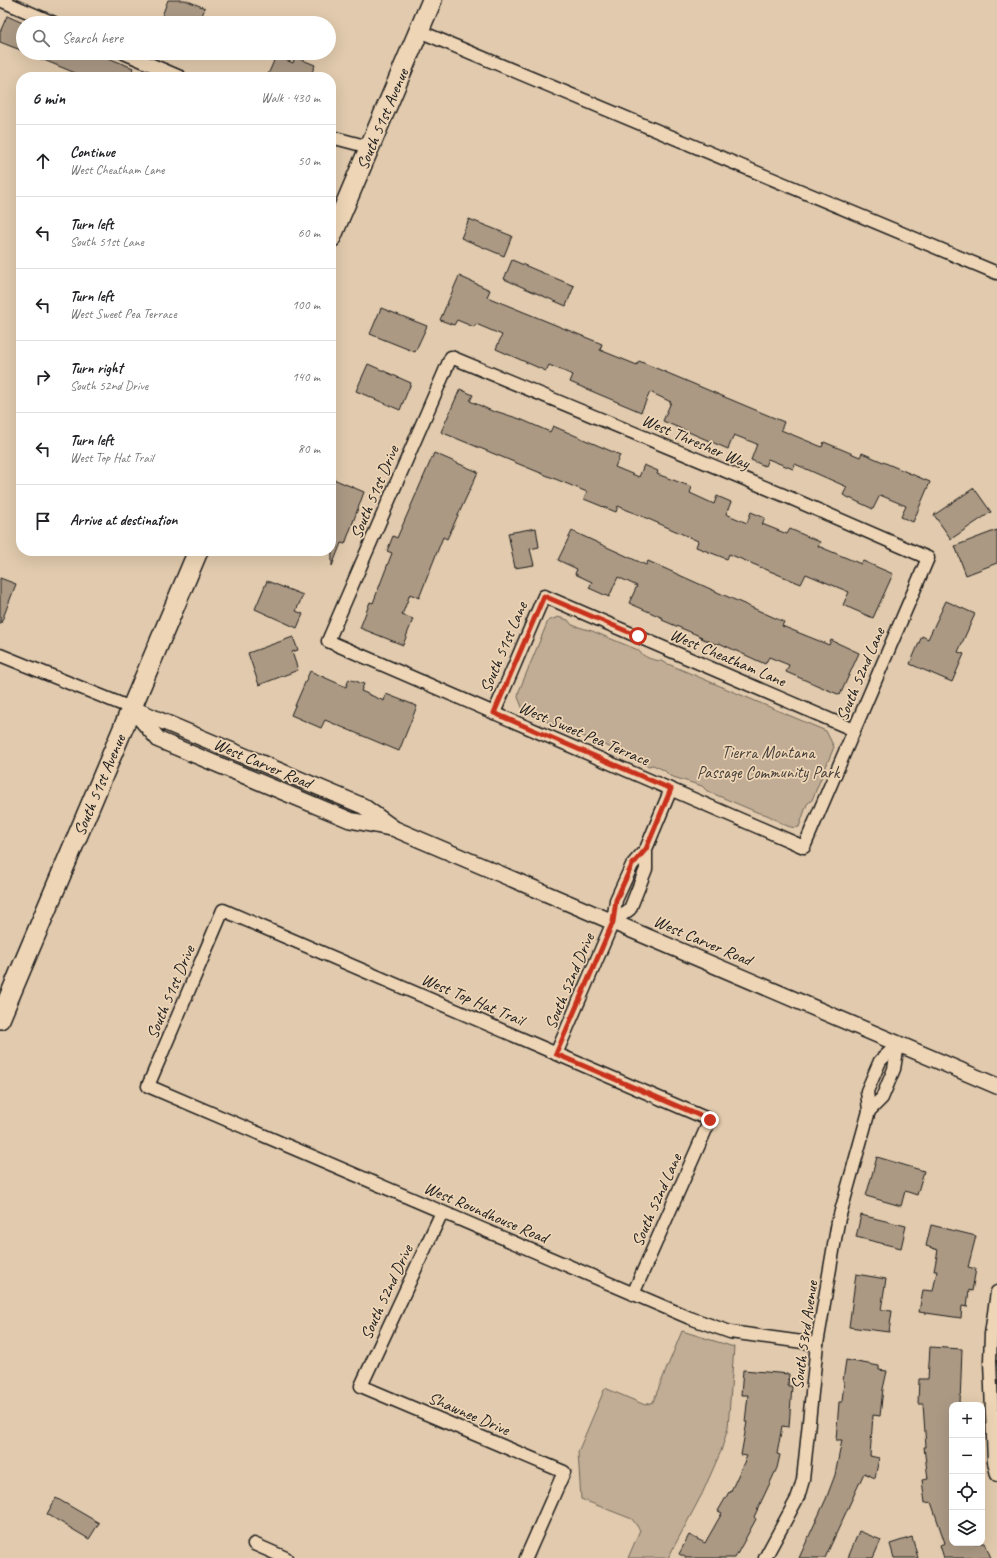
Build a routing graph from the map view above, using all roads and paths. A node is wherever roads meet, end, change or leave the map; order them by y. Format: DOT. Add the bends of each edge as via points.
graph roads {
  1 [pos="0,0"];
  2 [pos="432,0"];
  3 [pos="38,16"];
  4 [pos="419,31"];
  5 [pos="140,60"];
  6 [pos="168,72"];
  7 [pos="336,138"];
  8 [pos="369,148"];
  9 [pos="336,226"];
  10 [pos="997,273"];
  11 [pos="451,357"];
  12 [pos="196,556"];
  13 [pos="928,558"];
  14 [pos="544,596"];
  15 [pos="328,641"];
  16 [pos="0,654"];
  17 [pos="131,708"];
  18 [pos="494,713"];
  19 [pos="854,730"];
  20 [pos="671,789"];
  21 [pos="804,847"];
  22 [pos="223,910"];
  23 [pos="613,922"];
  24 [pos="0,1018"];
  25 [pos="898,1044"];
  26 [pos="556,1054"];
  27 [pos="148,1086"];
  28 [pos="997,1086"];
  29 [pos="869,1111"];
  30 [pos="710,1120"];
  31 [pos="442,1212"];
  32 [pos="997,1292"];
  33 [pos="633,1294"];
  34 [pos="817,1344"];
  35 [pos="361,1386"];
  36 [pos="997,1475"];
  37 [pos="254,1544"];
  38 [pos="286,1558"];
  39 [pos="526,1558"];
  40 [pos="765,1558"];
  1 -- 3 [label="street"];
  2 -- 4 [label="main road, South 51st Avenue"];
  4 -- 8 [label="main road, South 51st Avenue"];
  4 -- 10 [label="street"];
  5 -- 6 [label="street"];
  7 -- 8 [label="street"];
  8 -- 9 [label="main road, South 51st Avenue"];
  11 -- 13 [label="street, West Thresher Way"];
  11 -- 15 [label="street, South 51st Drive"];
  12 -- 17 [label="main road, South 51st Avenue"];
  13 -- 19 [label="street, South 52nd Lane"];
  14 -- 18 [label="street, South 51st Lane"];
  14 -- 19 [label="street, West Cheatham Lane"];
  15 -- 18 [label="street, West Sweet Pea Terrace"];
  16 -- 17 [label="street, West Carver Road"];
  17 -- 23 [label="street, West Carver Road" via="363,806 395,828"];
  17 -- 24 [label="main road, South 51st Avenue"];
  18 -- 20 [label="street, West Sweet Pea Terrace"];
  19 -- 21 [label="street, South 52nd Lane"];
  20 -- 21 [label="street, West Sweet Pea Terrace"];
  20 -- 23 [label="street, South 52nd Drive" via="646,849 632,865 616,900"];
  22 -- 26 [label="street, West Top Hat Trail"];
  22 -- 27 [label="street, South 51st Drive"];
  23 -- 25 [label="street, West Carver Road"];
  23 -- 26 [label="street, South 52nd Drive"];
  25 -- 28 [label="street, West Carver Road"];
  25 -- 29 [label="street, South 53rd Avenue" via="894,1069 882,1098"];
  25 -- 29 [label="street, South 53rd Avenue" via="877,1067 867,1091"];
  26 -- 30 [label="street, West Top Hat Trail"];
  27 -- 31 [label="street, West Roundhouse Road"];
  29 -- 34 [label="street, South 53rd Avenue" via="838,1222"];
  30 -- 33 [label="street, South 52nd Lane"];
  31 -- 33 [label="street, West Roundhouse Road"];
  31 -- 35 [label="street, South 52nd Drive"];
  32 -- 36 [label="street" via="991,1334 990,1376 994,1462"];
  33 -- 34 [label="street, West Roundhouse Road" via="728,1332"];
  34 -- 40 [label="street, South 53rd Avenue" via="803,1480 798,1497"];
  35 -- 39 [label="street, Shawnee Drive" via="564,1472"];
  37 -- 38 [label="street"];
}
